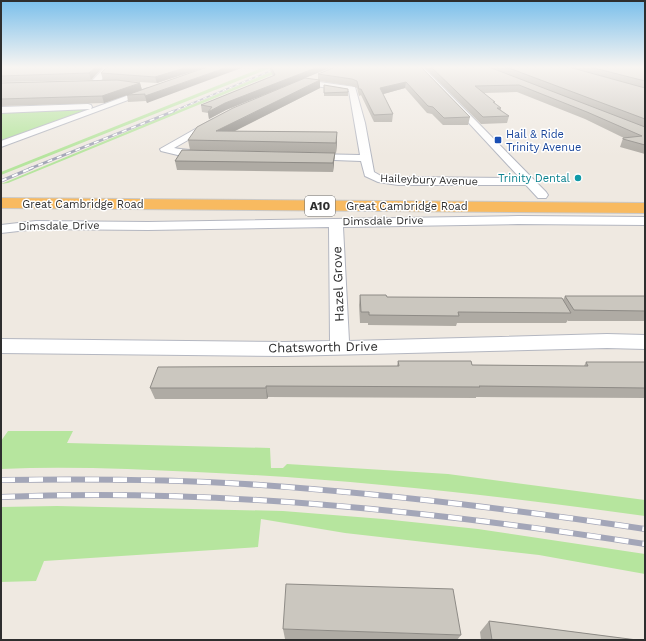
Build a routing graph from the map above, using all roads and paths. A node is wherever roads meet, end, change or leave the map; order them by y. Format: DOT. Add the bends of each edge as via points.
graph roads {
  1 [pos="133,97"];
  2 [pos="354,97"];
  3 [pos="449,97"];
  4 [pos="107,106"];
  5 [pos="1,110"];
  6 [pos="223,117"];
  7 [pos="1,144"];
  8 [pos="216,155"];
  9 [pos="302,156"];
  10 [pos="365,158"];
  11 [pos="530,182"];
  12 [pos="1,191"];
  13 [pos="542,195"];
  14 [pos="1,203"];
  15 [pos="643,208"];
  16 [pos="336,222"];
  17 [pos="1,229"];
  18 [pos="645,342"];
  19 [pos="1,346"];
  20 [pos="340,347"];
  1 -- 4 [label="street"];
  2 -- 10 [label="street, Haileybury Avenue"];
  3 -- 11 [label="street"];
  4 -- 5 [label="street"];
  4 -- 7 [label="street"];
  6 -- 8 [label="street" via="165,149 186,154"];
  9 -- 10 [label="street"];
  10 -- 11 [label="street, Haileybury Avenue" via="369,174 382,180"];
  11 -- 13 [label="street"];
  12 -- 13 [label="highway, Great Cambridge Road / A10"];
  13 -- 15 [label="highway, A10" via="544,199 560,203"];
  14 -- 15 [label="highway, Great Cambridge Road / A10"];
  15 -- 16 [label="street, Dimsdale Drive" via="510,220"];
  16 -- 17 [label="street, Dimsdale Drive" via="148,226 36,225"];
  16 -- 20 [label="street, Hazel Grove"];
  18 -- 20 [label="street, Chatsworth Drive"];
  19 -- 20 [label="street, Chatsworth Drive" via="285,349"];
}
